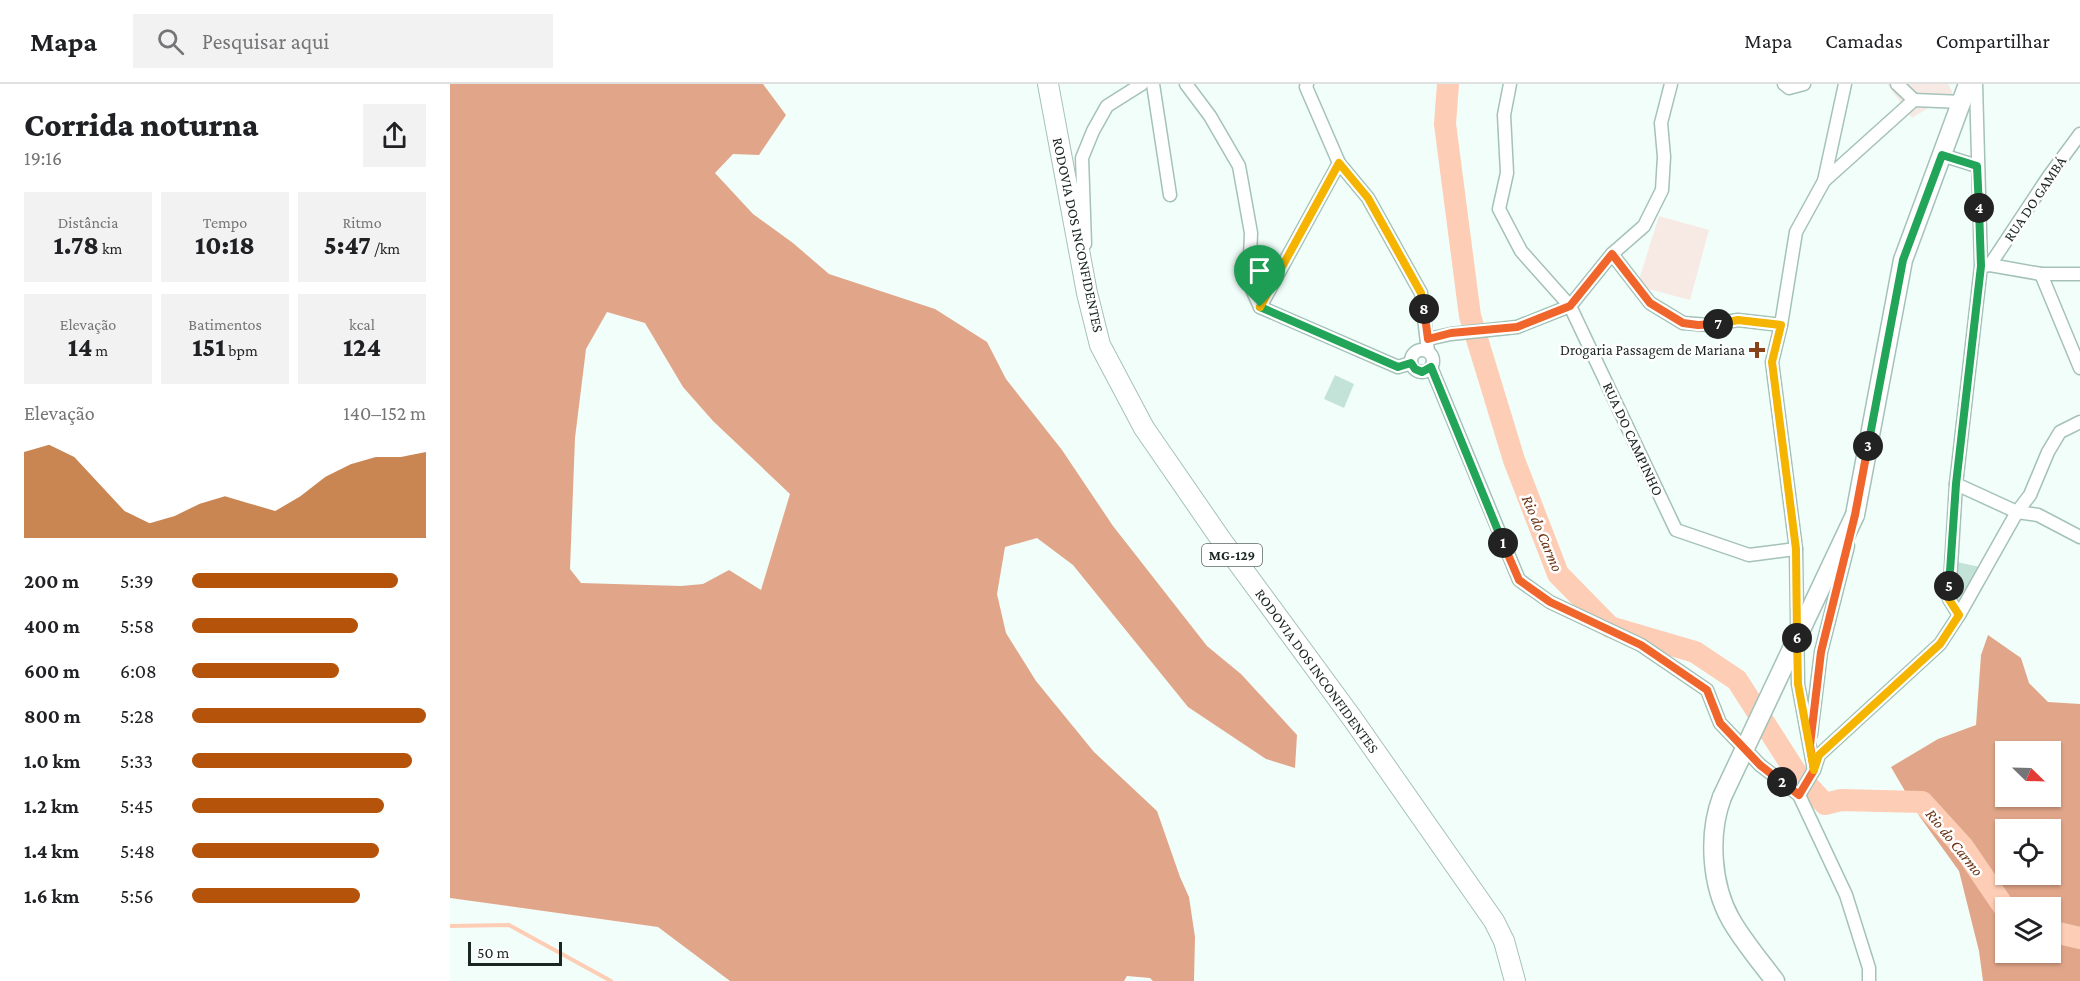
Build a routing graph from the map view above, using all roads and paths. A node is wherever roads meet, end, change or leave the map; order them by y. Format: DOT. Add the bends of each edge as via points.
graph roads {
  1 [pos="1048,84"];
  2 [pos="1142,84"];
  3 [pos="1153,84"];
  4 [pos="1186,84"];
  5 [pos="1307,84"];
  6 [pos="1510,84"];
  7 [pos="1671,84"];
  8 [pos="1784,84"];
  9 [pos="1804,84"];
  10 [pos="1845,84"];
  11 [pos="1897,84"];
  12 [pos="1968,84"];
  13 [pos="1976,84"];
  14 [pos="1914,100"];
  15 [pos="1962,102"];
  16 [pos="2080,134"];
  17 [pos="1942,155"];
  18 [pos="1339,163"];
  19 [pos="1977,166"];
  20 [pos="1824,182"];
  21 [pos="1170,195"];
  22 [pos="1612,254"];
  23 [pos="1985,266"];
  24 [pos="2041,274"];
  25 [pos="2080,274"];
  26 [pos="1087,293"];
  27 [pos="1570,306"];
  28 [pos="1260,307"];
  29 [pos="1781,325"];
  30 [pos="1428,345"];
  31 [pos="1411,363"];
  32 [pos="1431,367"];
  33 [pos="2080,368"];
  34 [pos="2080,422"];
  35 [pos="1956,484"];
  36 [pos="2017,512"];
  37 [pos="1855,515"];
  38 [pos="2080,537"];
  39 [pos="1796,549"];
  40 [pos="1959,615"];
  41 [pos="1810,745"];
  42 [pos="1814,770"];
  43 [pos="1799,795"];
  44 [pos="1515,981"];
  45 [pos="1775,981"];
  46 [pos="1869,981"];
  1 -- 26 [label="main road, RODOVIA DOS INCONFIDENTES / MG-129"];
  2 -- 26 [label="street" via="1107,105 1082,158"];
  3 -- 21 [label="street"];
  4 -- 28 [label="street" via="1239,166 1251,233 1249,283"];
  5 -- 18 [label="street"];
  6 -- 27 [label="street, RUA DO CAMPINHO" via="1504,115 1507,173 1499,209 1521,252"];
  7 -- 22 [label="street" via="1661,123 1662,190 1644,226"];
  8 -- 9 [label="street" via="1789,88"];
  10 -- 20 [label="street"];
  11 -- 14 [label="street"];
  12 -- 15 [label="main road"];
  13 -- 19 [label="street"];
  14 -- 15 [label="street"];
  14 -- 20 [label="street"];
  15 -- 17 [label="main road"];
  16 -- 23 [label="street, RUA DO GAMBÁ"];
  17 -- 19 [label="street"];
  17 -- 37 [label="main road" via="1903,260"];
  18 -- 28 [label="street"];
  18 -- 30 [label="street" via="1368,198 1421,293"];
  19 -- 23 [label="street"];
  20 -- 29 [label="street" via="1796,232"];
  22 -- 27 [label="street"];
  22 -- 29 [label="street" via="1650,303 1683,323 1709,325 1738,320"];
  23 -- 24 [label="street"];
  23 -- 35 [label="street"];
  24 -- 25 [label="street"];
  24 -- 33 [label="street"];
  26 -- 44 [label="main road, RODOVIA DOS INCONFIDENTES / MG-129" via="1100,345 1144,428 1494,921 1504,940"];
  27 -- 30 [label="street" via="1517,327 1451,333"];
  27 -- 39 [label="street, RUA DO CAMPINHO" via="1676,530 1749,555"];
  28 -- 31 [label="street" via="1398,367"];
  29 -- 39 [label="street" via="1772,362"];
  30 -- 31 [label="street" via="1414,352"];
  30 -- 32 [label="street" via="1433,357"];
  31 -- 32 [label="street" via="1418,371"];
  32 -- 43 [label="street" via="1519,580 1550,602 1641,645 1707,690 1720,723 1760,765"];
  34 -- 36 [label="street" via="2060,432 2030,495"];
  35 -- 36 [label="street"];
  35 -- 40 [label="street" via="1948,598"];
  36 -- 38 [label="street" via="2038,515"];
  36 -- 40 [label="street"];
  37 -- 41 [label="street" via="1821,652"];
  37 -- 45 [label="main road, bridge" via="1716,812 1716,875 1720,895 1730,920"];
  39 -- 41 [label="street" via="1798,684"];
  40 -- 42 [label="street" via="1940,644 1819,755"];
  41 -- 42 [label="street"];
  42 -- 43 [label="street"];
  43 -- 46 [label="street" via="1846,895 1869,968"];
}
